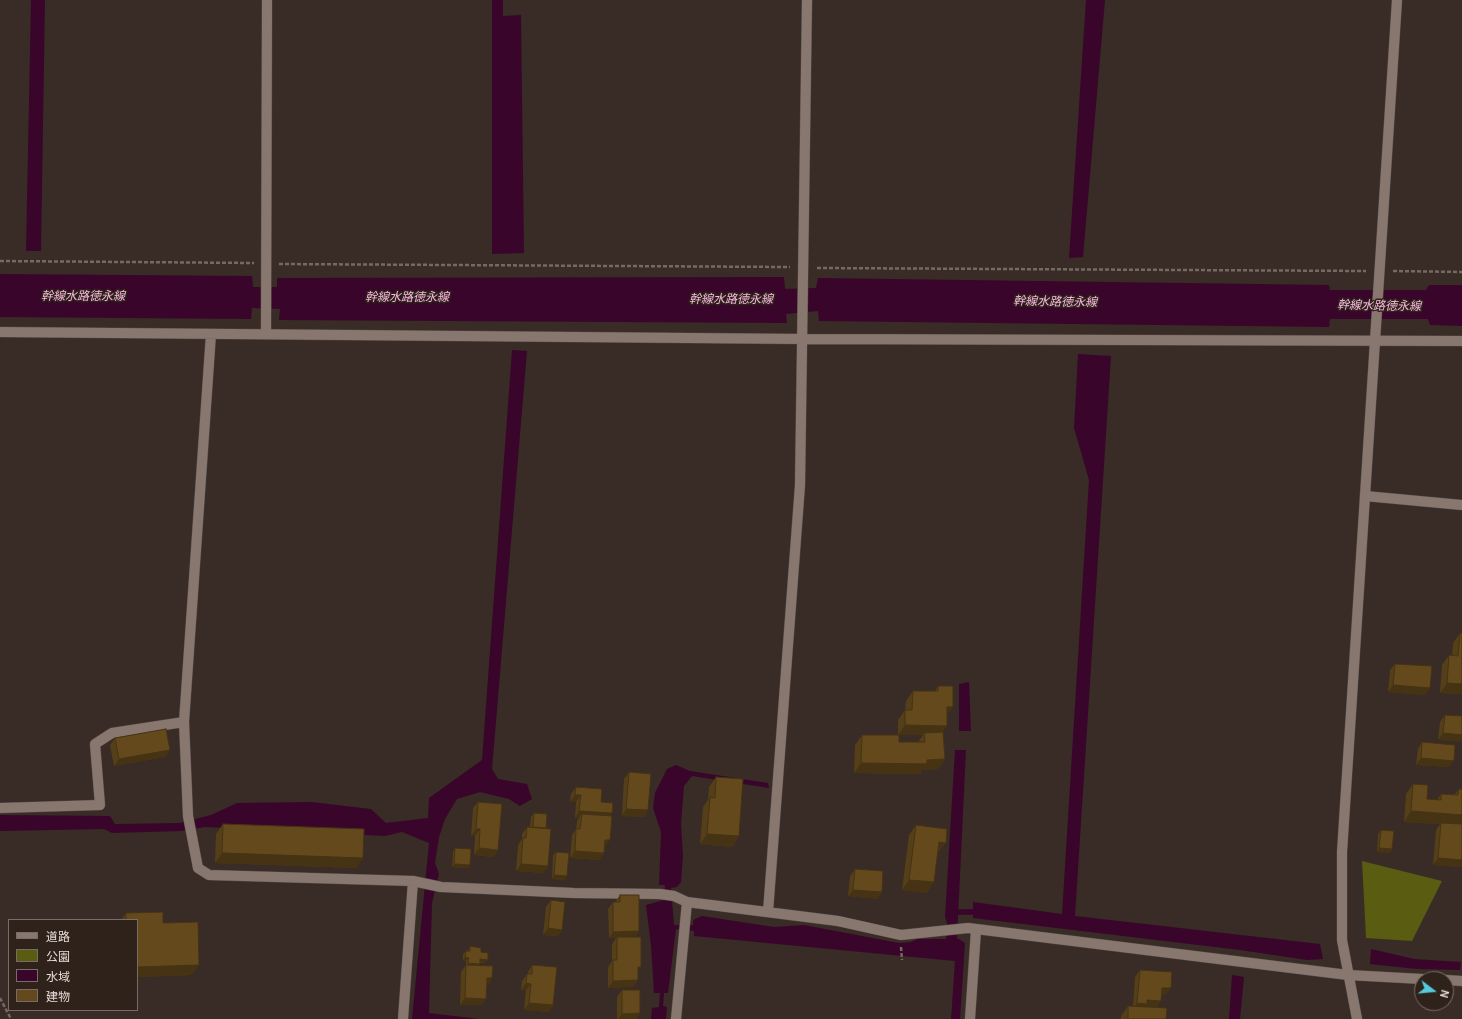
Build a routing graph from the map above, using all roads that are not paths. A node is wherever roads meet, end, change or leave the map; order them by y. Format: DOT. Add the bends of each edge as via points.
graph roads {
  1 [pos="267,0"];
  2 [pos="807,0"];
  3 [pos="1397,0"];
  4 [pos="0,332"];
  5 [pos="211,334"];
  6 [pos="266,334"];
  7 [pos="803,338"];
  8 [pos="1376,340"];
  9 [pos="1462,341"];
  10 [pos="1365,496"];
  11 [pos="1462,505"];
  12 [pos="184,722"];
  13 [pos="0,808"];
  14 [pos="413,881"];
  15 [pos="688,902"];
  16 [pos="768,912"];
  17 [pos="976,930"];
  18 [pos="1348,975"];
  19 [pos="1414,979"];
  20 [pos="403,1019"];
  21 [pos="676,1019"];
  22 [pos="970,1019"];
  23 [pos="1357,1019"];
  1 -- 6 [label="street"];
  2 -- 7 [label="street"];
  3 -- 8 [label="street"];
  4 -- 5 [label="street"];
  5 -- 6 [label="street"];
  5 -- 12 [label="street"];
  6 -- 7 [label="street"];
  7 -- 8 [label="street"];
  7 -- 16 [label="street" via="800,485"];
  8 -- 9 [label="street"];
  8 -- 10 [label="street"];
  10 -- 11 [label="street"];
  10 -- 18 [label="street" via="1342,852 1342,940"];
  12 -- 13 [label="street" via="112,733 95,744 100,805"];
  12 -- 14 [label="street" via="188,816 198,868 208,876"];
  14 -- 15 [label="street" via="441,887 660,894"];
  14 -- 20 [label="street"];
  15 -- 16 [label="street"];
  15 -- 21 [label="street"];
  16 -- 17 [label="street" via="838,921 901,935"];
  17 -- 18 [label="street"];
  17 -- 22 [label="street"];
  18 -- 19 [label="street"];
  18 -- 23 [label="street"];
}
